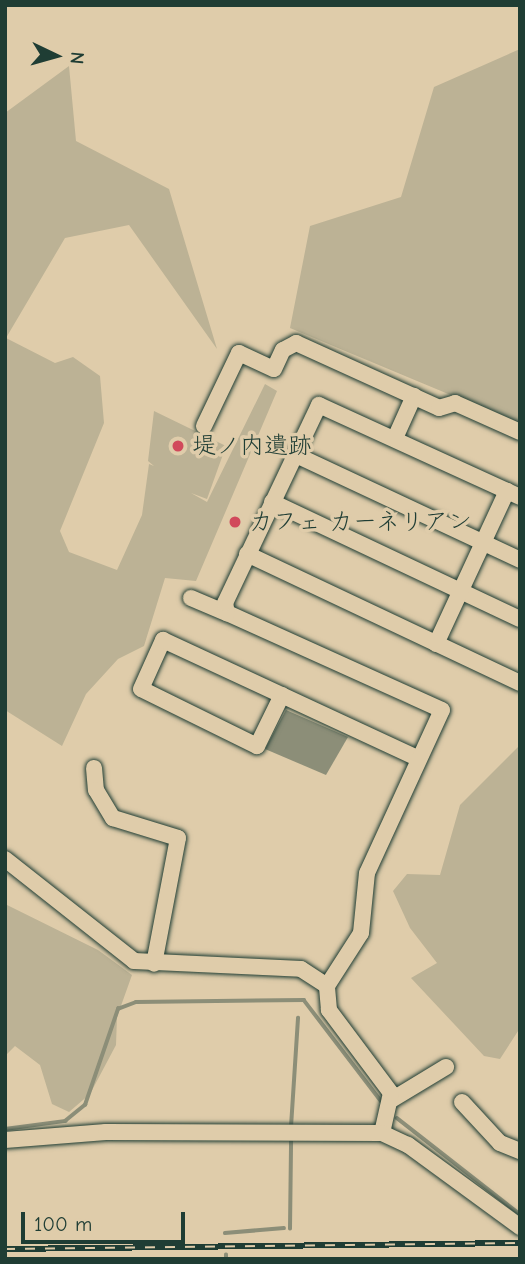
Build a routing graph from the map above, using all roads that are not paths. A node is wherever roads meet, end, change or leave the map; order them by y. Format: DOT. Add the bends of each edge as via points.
graph roads {
  1 [pos="414,396"];
  2 [pos="204,425"];
  3 [pos="520,432"];
  4 [pos="396,436"];
  5 [pos="294,454"];
  6 [pos="514,494"];
  7 [pos="272,502"];
  8 [pos="483,542"];
  9 [pos="247,554"];
  10 [pos="520,560"];
  11 [pos="460,591"];
  12 [pos="191,598"];
  13 [pos="227,613"];
  14 [pos="520,619"];
  15 [pos="436,644"];
  16 [pos="520,684"];
  17 [pos="282,695"];
  18 [pos="419,759"];
  19 [pos="94,768"];
  20 [pos="5,859"];
  21 [pos="154,964"];
  22 [pos="327,986"];
  23 [pos="446,1067"];
  24 [pos="393,1099"];
  25 [pos="461,1102"];
  26 [pos="382,1133"];
  27 [pos="5,1140"];
  28 [pos="520,1151"];
  29 [pos="515,1222"];
  1 -- 2 [label="street" via="296,343 283,350 274,369 239,353"];
  1 -- 3 [label="street" via="439,408 455,403"];
  1 -- 4 [label="street"];
  4 -- 5 [label="street" via="319,405"];
  4 -- 6 [label="street"];
  5 -- 7 [label="street"];
  5 -- 8 [label="street"];
  6 -- 8 [label="street"];
  7 -- 9 [label="street"];
  7 -- 11 [label="street"];
  8 -- 10 [label="street"];
  8 -- 11 [label="street"];
  9 -- 13 [label="street" via="225,603"];
  9 -- 15 [label="street"];
  11 -- 14 [label="street"];
  11 -- 15 [label="street"];
  12 -- 13 [label="street"];
  13 -- 18 [label="street" via="442,710"];
  15 -- 16 [label="street"];
  17 -- 17 [label="street" via="163,640 141,690 257,746"];
  17 -- 18 [label="street"];
  18 -- 22 [label="street" via="367,873 361,933"];
  19 -- 21 [label="street" via="96,790 113,818 178,838"];
  20 -- 21 [label="street" via="114,948 134,961"];
  21 -- 22 [label="street" via="301,969"];
  22 -- 24 [label="street" via="329,1010"];
  23 -- 24 [label="street"];
  24 -- 26 [label="street"];
  25 -- 28 [label="street" via="500,1143"];
  26 -- 27 [label="street" via="106,1132"];
  26 -- 29 [label="street" via="408,1145"];
}
